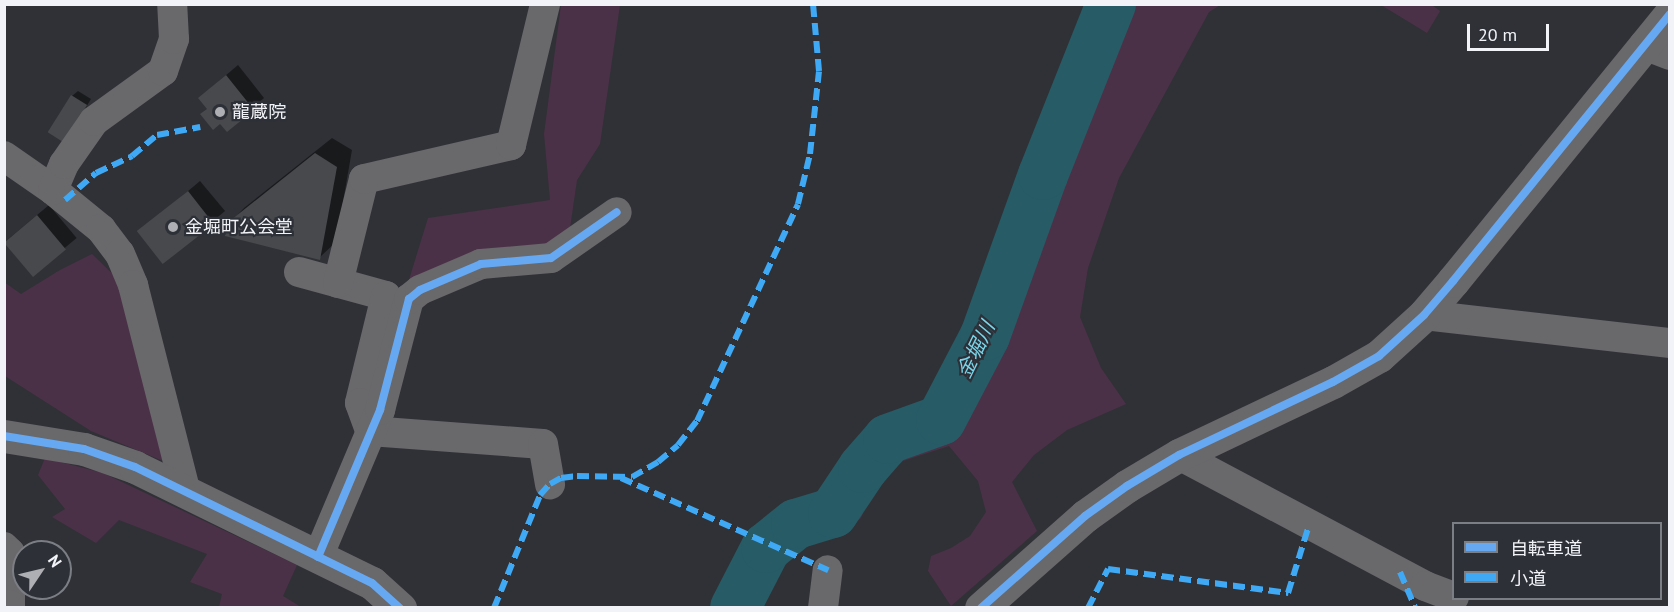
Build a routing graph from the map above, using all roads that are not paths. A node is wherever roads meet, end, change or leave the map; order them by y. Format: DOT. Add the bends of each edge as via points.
graph roads {
  1 [pos="172,4"];
  2 [pos="545,4"];
  3 [pos="1670,14"];
  4 [pos="1657,50"];
  5 [pos="4,156"];
  6 [pos="54,190"];
  7 [pos="617,212"];
  8 [pos="299,272"];
  9 [pos="338,283"];
  10 [pos="1424,315"];
  11 [pos="1670,343"];
  12 [pos="370,430"];
  13 [pos="4,436"];
  14 [pos="1179,455"];
  15 [pos="550,484"];
  16 [pos="186,493"];
  17 [pos="4,547"];
  18 [pos="318,557"];
  19 [pos="828,570"];
  20 [pos="1452,597"];
  21 [pos="1460,600"];
  22 [pos="8,608"];
  23 [pos="400,608"];
  24 [pos="823,608"];
  25 [pos="981,608"];
  26 [pos="1478,608"];
  1 -- 6 [label="street" via="174,39 163,71 94,121 64,164"];
  2 -- 9 [label="street" via="511,145 364,179"];
  3 -- 4 [label="street"];
  4 -- 10 [label="street"];
  5 -- 6 [label="street"];
  6 -- 16 [label="street" via="101,229 120,254 133,285"];
  7 -- 12 [label="street" via="551,258 481,264 420,290 409,299 380,410"];
  8 -- 9 [label="street"];
  9 -- 12 [label="street" via="386,296 360,403"];
  10 -- 11 [label="street"];
  10 -- 14 [label="street" via="1379,356"];
  12 -- 15 [label="street" via="543,444"];
  12 -- 18 [label="street"];
  13 -- 16 [label="street" via="84,449 135,467"];
  14 -- 20 [label="street"];
  14 -- 25 [label="street" via="1085,516"];
  16 -- 18 [label="street"];
  17 -- 22 [label="street" via="9,554"];
  18 -- 23 [label="street" via="372,583"];
  19 -- 24 [label="street"];
  21 -- 26 [label="street"];
}
